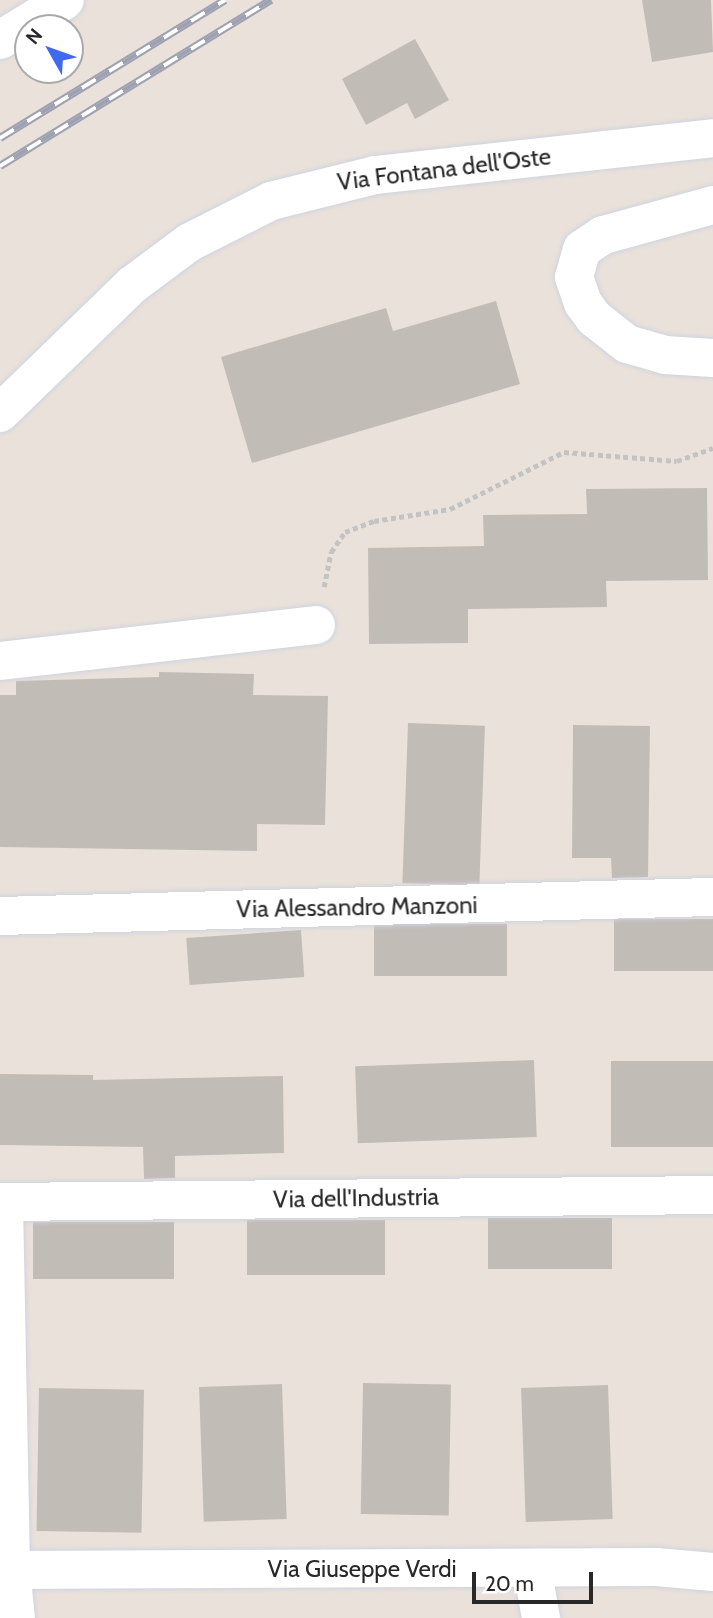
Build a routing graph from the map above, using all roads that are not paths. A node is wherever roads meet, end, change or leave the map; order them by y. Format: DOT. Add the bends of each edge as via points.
graph roads {
  1 [pos="65,0"];
  2 [pos="0,40"];
  3 [pos="713,138"];
  4 [pos="713,205"];
  5 [pos="713,358"];
  6 [pos="0,413"];
  7 [pos="316,625"];
  8 [pos="0,661"];
  9 [pos="713,898"];
  10 [pos="0,916"];
  11 [pos="713,1195"];
  12 [pos="2,1202"];
  13 [pos="532,1568"];
  14 [pos="6,1570"];
  15 [pos="713,1572"];
  16 [pos="16,1618"];
  17 [pos="541,1618"];
  1 -- 2 [label="street"];
  3 -- 6 [label="street, Via Fontana dell'Oste" via="374,175 271,201 190,242 132,285"];
  4 -- 5 [label="street" via="604,235 582,249 574,277 594,318 626,344 665,355"];
  7 -- 8 [label="street"];
  9 -- 10 [label="street, Via Alessandro Manzoni"];
  11 -- 12 [label="street, Via dell'Industria"];
  12 -- 14 [label="street"];
  13 -- 14 [label="street, Via Giuseppe Verdi"];
  13 -- 15 [label="street, Via Giuseppe Verdi"];
  13 -- 17 [label="street"];
  14 -- 16 [label="street"];
}
